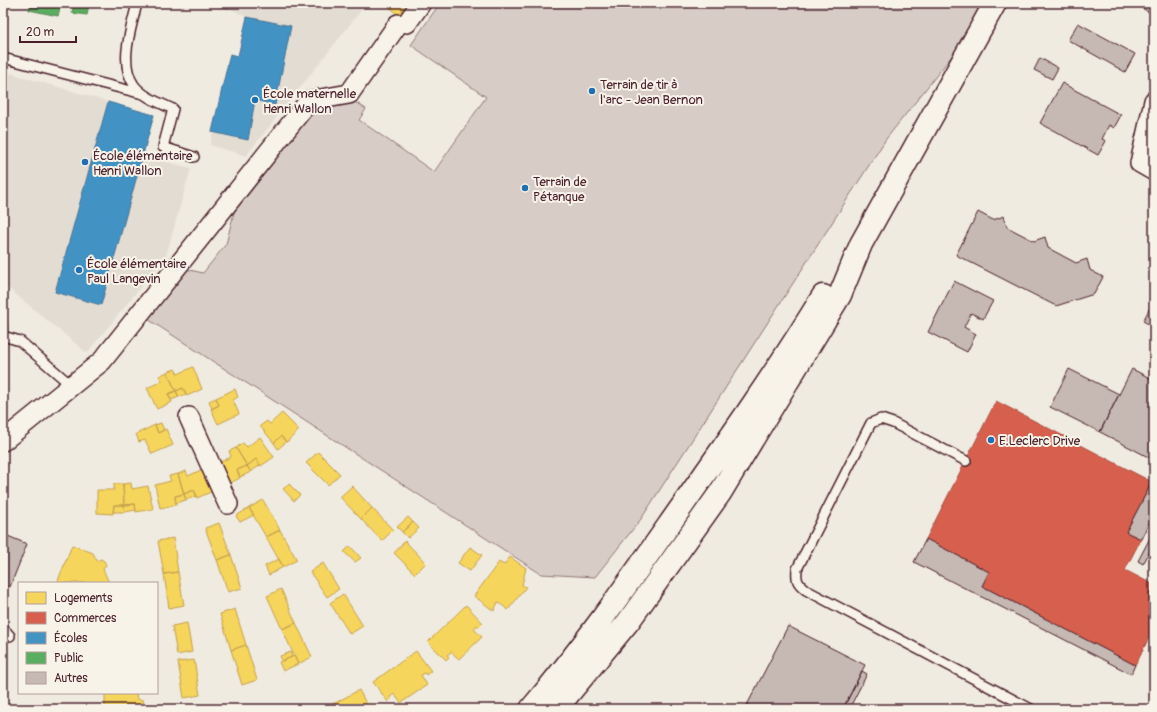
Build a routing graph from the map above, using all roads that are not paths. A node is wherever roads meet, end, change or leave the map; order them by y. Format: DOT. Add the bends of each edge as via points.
graph roads {
  1 [pos="137,3"];
  2 [pos="421,3"];
  3 [pos="995,3"];
  4 [pos="3,58"];
  5 [pos="144,94"];
  6 [pos="1154,101"];
  7 [pos="194,157"];
  8 [pos="1154,171"];
  9 [pos="861,244"];
  10 [pos="3,336"];
  11 [pos="65,380"];
  12 [pos="190,417"];
  13 [pos="3,441"];
  14 [pos="966,461"];
  15 [pos="228,504"];
  16 [pos="3,628"];
  17 [pos="10,636"];
  18 [pos="531,709"];
  19 [pos="556,709"];
  20 [pos="1031,709"];
  1 -- 5 [label="lane" via="127,50 128,67 134,84"];
  2 -- 13 [label="street" via="349,94 309,100 102,361"];
  3 -- 9 [label="main road"];
  4 -- 5 [label="lane"];
  5 -- 7 [label="lane" via="173,109 163,146"];
  6 -- 8 [label="street" via="1140,163"];
  9 -- 18 [label="main road" via="828,288 761,394 637,572"];
  9 -- 19 [label="main road" via="840,296 720,493 628,622"];
  10 -- 11 [label="lane" via="20,341"];
  12 -- 15 [label="street"];
  14 -- 20 [label="lane" via="893,423 881,419 870,423 796,569 796,580 806,590"];
  16 -- 17 [label="lane"];
}
